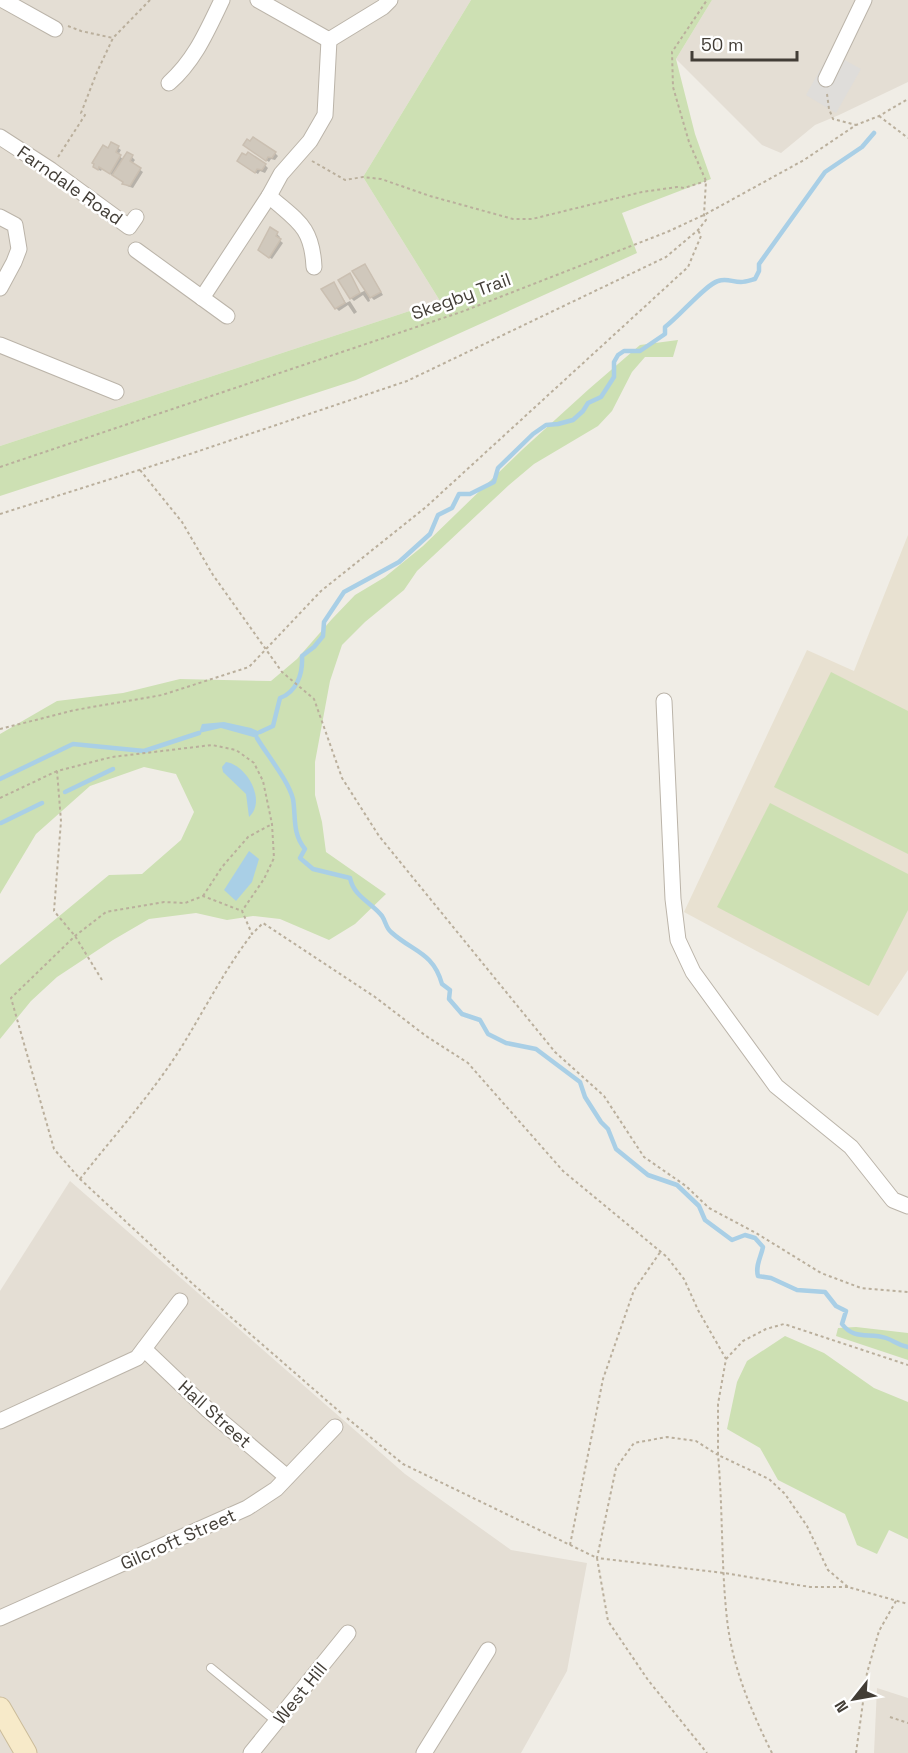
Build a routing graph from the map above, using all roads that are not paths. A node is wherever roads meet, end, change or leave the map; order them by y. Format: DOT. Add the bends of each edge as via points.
graph roads {
  1 [pos="3,0"];
  2 [pos="222,0"];
  3 [pos="258,0"];
  4 [pos="390,0"];
  5 [pos="864,0"];
  6 [pos="55,29"];
  7 [pos="329,40"];
  8 [pos="826,79"];
  9 [pos="179,81"];
  10 [pos="0,137"];
  11 [pos="269,196"];
  12 [pos="0,217"];
  13 [pos="136,217"];
  14 [pos="136,250"];
  15 [pos="318,259"];
  16 [pos="0,288"];
  17 [pos="201,298"];
  18 [pos="227,316"];
  19 [pos="0,345"];
  20 [pos="116,392"];
  21 [pos="664,701"];
  22 [pos="908,1206"];
  23 [pos="180,1301"];
  24 [pos="144,1349"];
  25 [pos="0,1421"];
  26 [pos="335,1427"];
  27 [pos="287,1477"];
  28 [pos="0,1618"];
  29 [pos="348,1634"];
  30 [pos="488,1650"];
  31 [pos="211,1668"];
  32 [pos="1,1715"];
  33 [pos="277,1722"];
  34 [pos="26,1753"];
  35 [pos="251,1753"];
  36 [pos="424,1753"];
  1 -- 6 [label="street"];
  2 -- 9 [label="street"];
  3 -- 7 [label="street"];
  4 -- 7 [label="street"];
  5 -- 8 [label="street"];
  7 -- 11 [label="street" via="325,115"];
  10 -- 13 [label="street, Farndale Road" via="129,227"];
  11 -- 15 [label="street" via="305,227"];
  11 -- 17 [label="street"];
  12 -- 16 [label="street" via="15,225 19,249"];
  14 -- 17 [label="street"];
  17 -- 18 [label="street"];
  19 -- 20 [label="street"];
  21 -- 22 [label="street" via="673,899 678,940 693,972 777,1086 851,1147 893,1200"];
  23 -- 24 [label="street"];
  24 -- 25 [label="street" via="137,1358"];
  24 -- 27 [label="street, Hall Street"];
  26 -- 27 [label="street, Gilcroft Street"];
  27 -- 28 [label="street, Gilcroft Street" via="247,1508"];
  29 -- 33 [label="street, West Hill"];
  30 -- 36 [label="street"];
  31 -- 33 [label="lane"];
  32 -- 34 [label="main road"];
  33 -- 35 [label="street, West Hill"];
}
